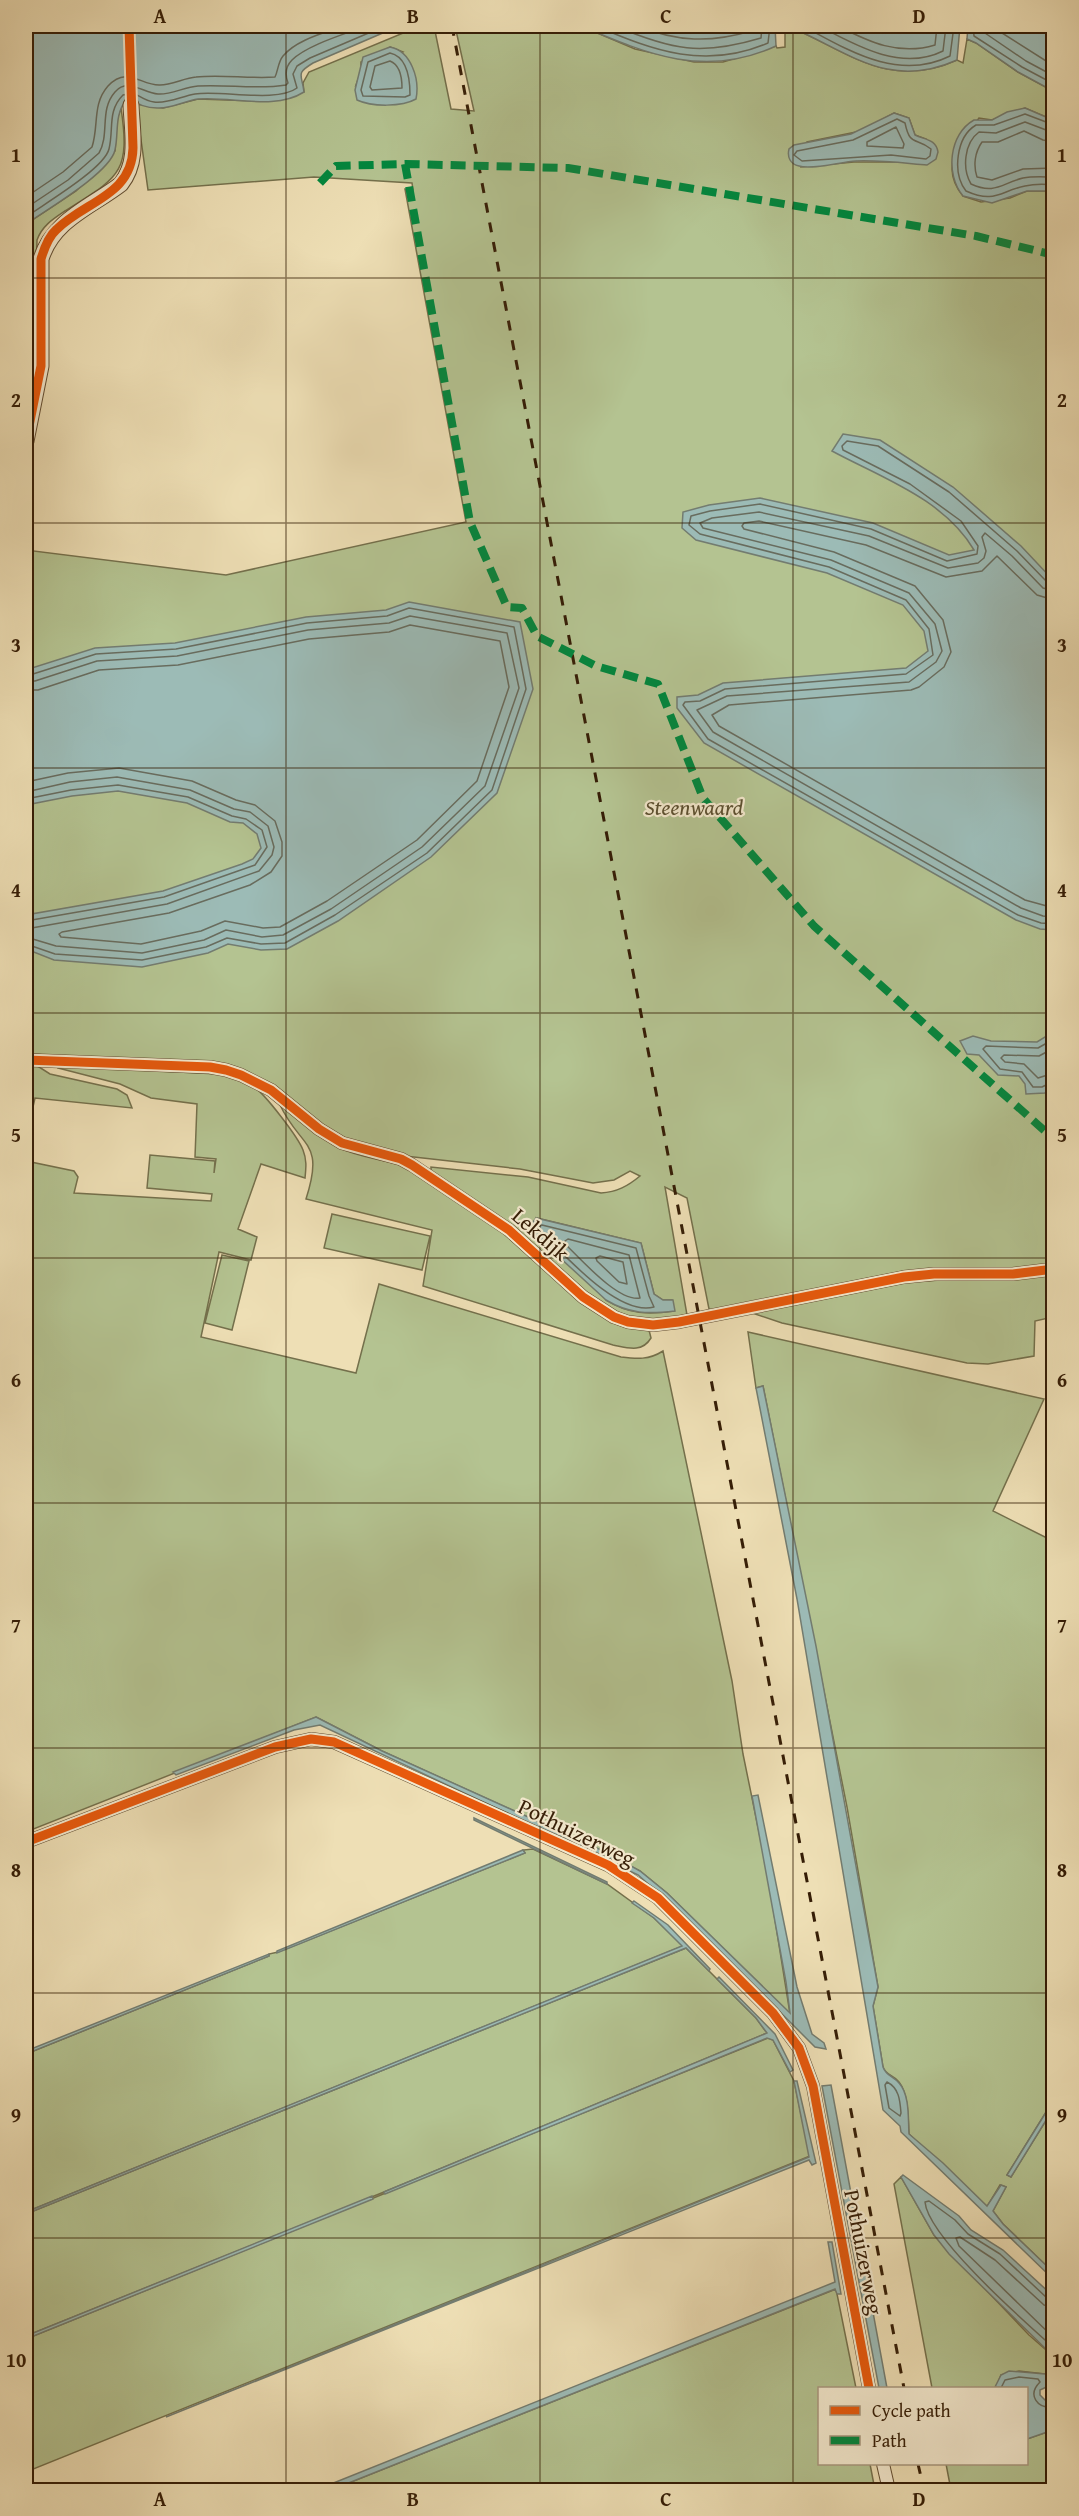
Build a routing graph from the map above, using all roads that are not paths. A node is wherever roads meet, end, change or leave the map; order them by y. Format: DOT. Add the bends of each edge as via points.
graph roads {
  1 [pos="130,105"];
  2 [pos="26,441"];
  3 [pos="26,1060"];
  4 [pos="1053,1269"];
  5 [pos="26,1842"];
  6 [pos="869,2387"];
  7 [pos="884,2465"];
  8 [pos="889,2490"];
  1 -- 2 [label="street" via="133,157 127,176 54,231 41,259 41,366"];
  3 -- 4 [label="street, Lekdijk" via="210,1067 241,1075 270,1090 342,1143 412,1165 509,1230 591,1303 614,1317 641,1325 679,1322 904,1277"];
  5 -- 6 [label="street, Pothuizerweg" via="275,1747 311,1739 334,1742 608,1865 658,1898 773,2013 799,2048 813,2086"];
  7 -- 8 [label="street"];
}
